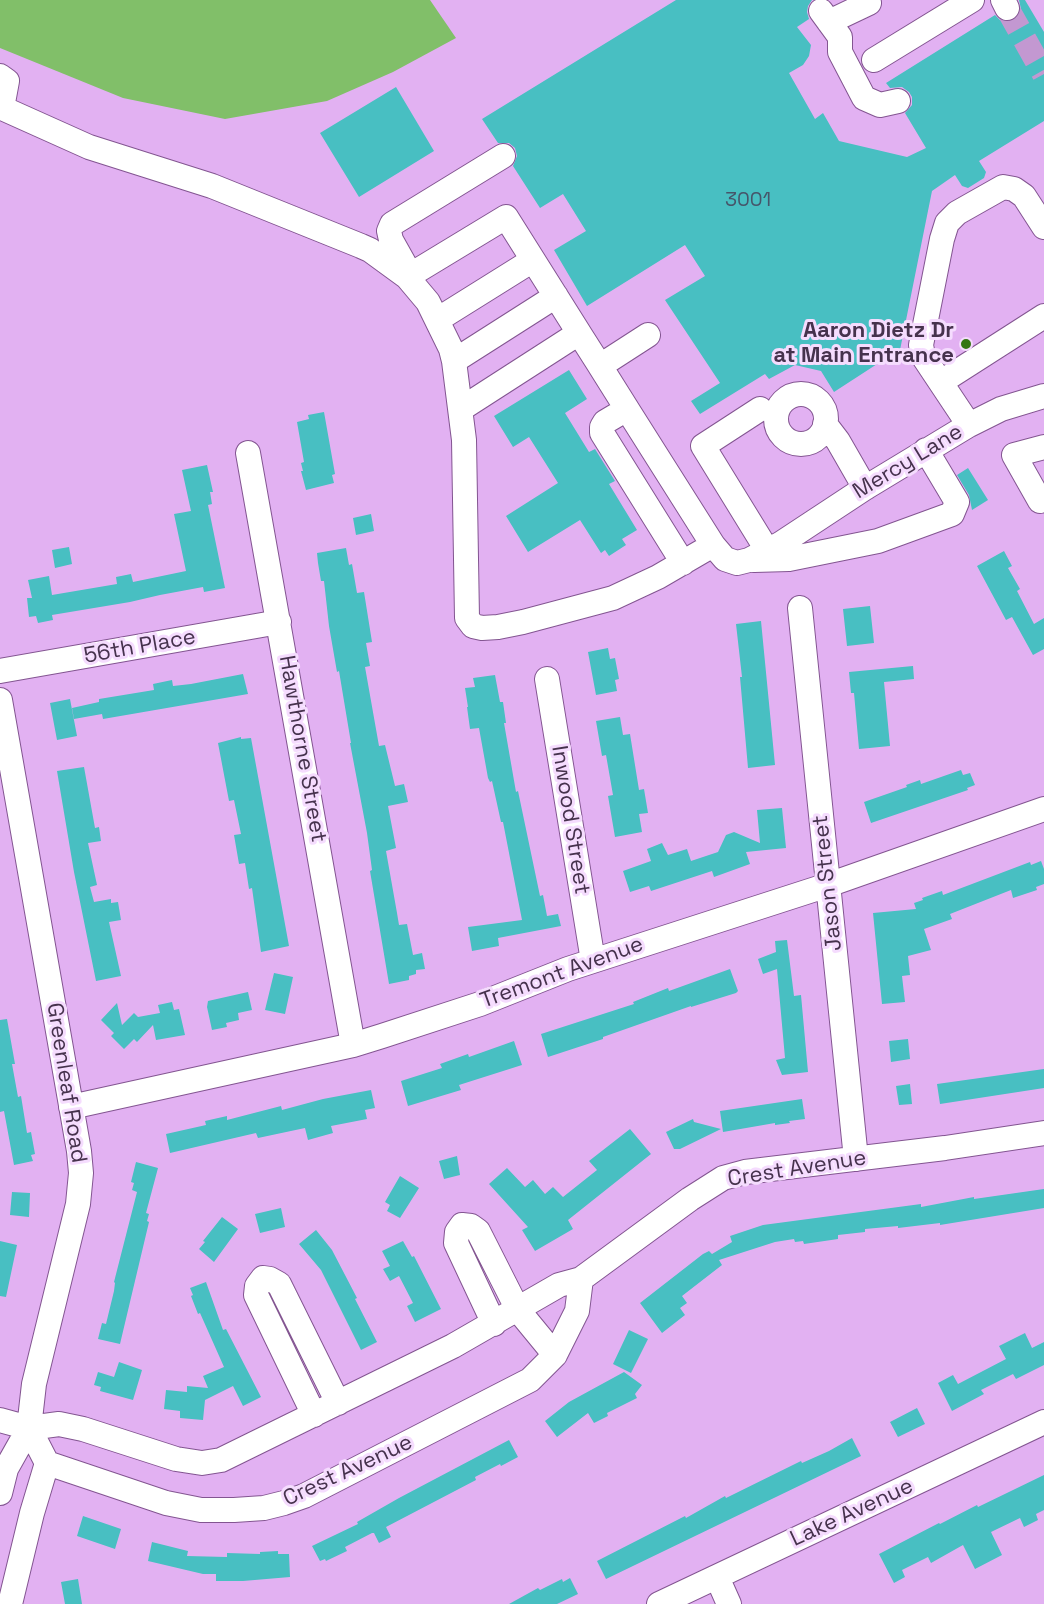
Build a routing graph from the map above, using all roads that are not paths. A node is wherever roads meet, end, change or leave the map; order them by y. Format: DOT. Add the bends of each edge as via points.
graph roads {
  1 [pos="972,0"];
  2 [pos="865,1"];
  3 [pos="874,60"];
  4 [pos="0,76"];
  5 [pos="898,101"];
  6 [pos="502,156"];
  7 [pos="1044,227"];
  8 [pos="533,260"];
  9 [pos="408,276"];
  10 [pos="556,296"];
  11 [pos="1044,316"];
  12 [pos="437,320"];
  13 [pos="579,333"];
  14 [pos="648,335"];
  15 [pos="454,362"];
  16 [pos="600,366"];
  17 [pos="941,382"];
  18 [pos="1044,396"];
  19 [pos="461,409"];
  20 [pos="627,409"];
  21 [pos="760,409"];
  22 [pos="825,424"];
  23 [pos="969,425"];
  24 [pos="1044,447"];
  25 [pos="926,450"];
  26 [pos="248,453"];
  27 [pos="865,488"];
  28 [pos="1044,500"];
  29 [pos="713,545"];
  30 [pos="765,551"];
  31 [pos="683,563"];
  32 [pos="800,608"];
  33 [pos="279,622"];
  34 [pos="0,671"];
  35 [pos="547,679"];
  36 [pos="0,700"];
  37 [pos="1044,809"];
  38 [pos="828,885"];
  39 [pos="593,961"];
  40 [pos="353,1045"];
  41 [pos="71,1107"];
  42 [pos="1044,1133"];
  43 [pos="856,1159"];
  44 [pos="580,1279"];
  45 [pos="518,1310"];
  46 [pos="494,1324"];
  47 [pos="555,1355"];
  48 [pos="338,1403"];
  49 [pos="314,1415"];
  50 [pos="0,1420"];
  51 [pos="1044,1422"];
  52 [pos="29,1428"];
  53 [pos="47,1463"];
  54 [pos="0,1493"];
  55 [pos="717,1577"];
  56 [pos="10,1604"];
  57 [pos="660,1604"];
  58 [pos="729,1604"];
  1 -- 3 [label="street"];
  2 -- 5 [label="street" via="825,17 840,37 840,52 864,98 880,105"];
  4 -- 9 [label="street" via="7,81 2,108 89,147 212,186 361,246"];
  6 -- 9 [label="street" via="392,224 391,240"];
  7 -- 17 [label="street" via="1024,196 1003,187 957,213 947,224 921,345 923,356"];
  8 -- 9 [label="street" via="506,217"];
  8 -- 10 [label="street"];
  8 -- 12 [label="street"];
  9 -- 12 [label="street"];
  10 -- 13 [label="street"];
  10 -- 15 [label="street"];
  11 -- 17 [label="street"];
  12 -- 15 [label="street"];
  13 -- 16 [label="street"];
  13 -- 19 [label="street"];
  14 -- 16 [label="street"];
  15 -- 19 [label="street"];
  16 -- 20 [label="street"];
  17 -- 23 [label="street"];
  18 -- 23 [label="street, Mercy Lane" via="1001,409"];
  19 -- 31 [label="street" via="467,618 472,626 515,623 604,600"];
  20 -- 29 [label="street"];
  20 -- 31 [label="street" via="605,422 602,434"];
  21 -- 30 [label="street" via="703,446"];
  22 -- 27 [label="street"];
  23 -- 25 [label="street, Mercy Lane"];
  24 -- 28 [label="street" via="1014,454 1040,501"];
  25 -- 27 [label="street, Mercy Lane"];
  25 -- 30 [label="street" via="957,502 952,514 878,541 789,559"];
  26 -- 33 [label="street, Hawthorne Street"];
  27 -- 30 [label="street, Mercy Lane"];
  29 -- 30 [label="street" via="725,559 737,563"];
  29 -- 31 [label="street"];
  32 -- 38 [label="street, Jason Street"];
  33 -- 34 [label="street, 56th Place"];
  33 -- 40 [label="street, Hawthorne Street"];
  35 -- 39 [label="street, Inwood Street"];
  36 -- 41 [label="street, Greenleaf Road"];
  37 -- 38 [label="street, Tremont Avenue"];
  38 -- 39 [label="street, Tremont Avenue"];
  38 -- 43 [label="street, Jason Street"];
  39 -- 40 [label="street, Tremont Avenue" via="480,1004"];
  40 -- 41 [label="street, Tremont Avenue"];
  41 -- 52 [label="street, Greenleaf Road" via="81,1173 78,1204 34,1384"];
  42 -- 43 [label="street, Crest Avenue"];
  43 -- 44 [label="street, Crest Avenue" via="723,1178"];
  44 -- 45 [label="street, Crest Avenue" via="559,1286"];
  44 -- 47 [label="street, Crest Avenue" via="577,1311"];
  45 -- 46 [label="street, Crest Avenue"];
  45 -- 46 [label="street" via="478,1231 462,1225 456,1243"];
  45 -- 47 [label="street"];
  46 -- 48 [label="street, Crest Avenue"];
  47 -- 53 [label="street, Crest Avenue" via="530,1380 304,1496 264,1508 201,1510 166,1503"];
  48 -- 49 [label="street, Crest Avenue"];
  48 -- 49 [label="street" via="279,1284 263,1278 256,1295"];
  49 -- 52 [label="street, Crest Avenue" via="221,1460 202,1463 176,1459 75,1427 59,1424"];
  50 -- 52 [label="street, Crest Avenue"];
  51 -- 55 [label="street, Lake Avenue"];
  52 -- 53 [label="street"];
  52 -- 54 [label="street, Greenleaf Road" via="6,1469"];
  53 -- 56 [label="street"];
  55 -- 57 [label="street, Lake Avenue"];
  55 -- 58 [label="street"];
}
